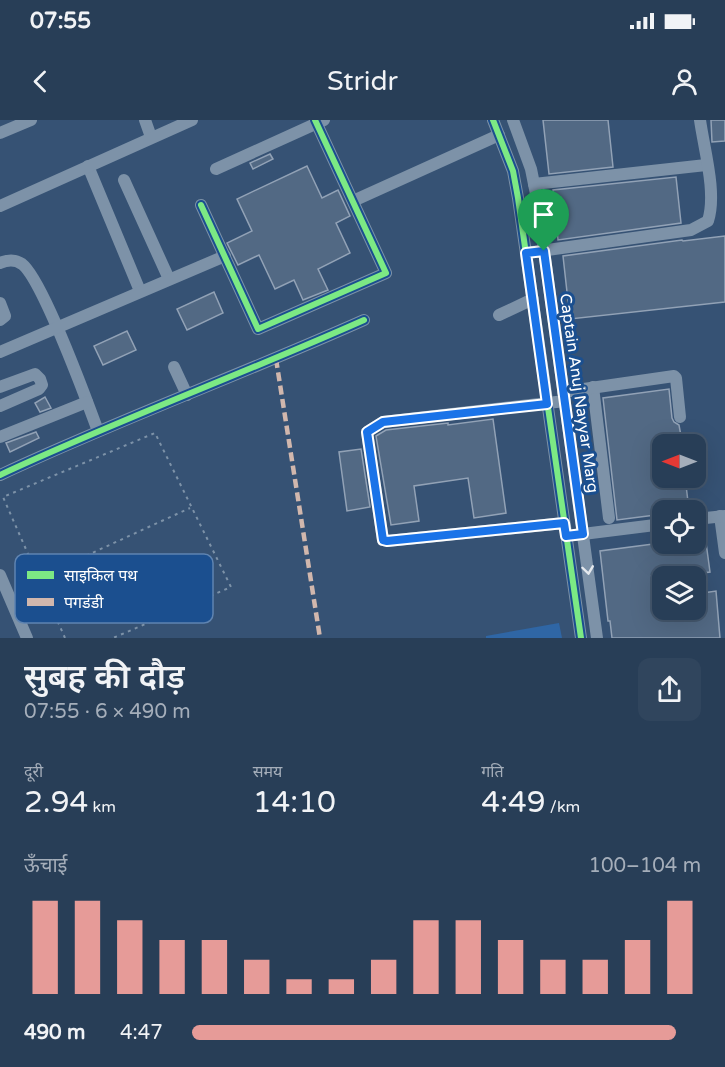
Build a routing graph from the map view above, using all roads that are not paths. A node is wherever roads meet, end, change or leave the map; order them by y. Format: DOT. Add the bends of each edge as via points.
graph roads {
  1 [pos="31,120"];
  2 [pos="145,120"];
  3 [pos="192,120"];
  4 [pos="493,120"];
  5 [pos="513,120"];
  6 [pos="700,120"];
  7 [pos="319,121"];
  8 [pos="0,133"];
  9 [pos="499,135"];
  10 [pos="151,137"];
  11 [pos="706,165"];
  12 [pos="88,166"];
  13 [pos="216,169"];
  14 [pos="124,180"];
  15 [pos="534,184"];
  16 [pos="353,201"];
  17 [pos="201,205"];
  18 [pos="0,206"];
  19 [pos="544,251"];
  20 [pos="526,253"];
  21 [pos="225,256"];
  22 [pos="0,263"];
  23 [pos="169,279"];
  24 [pos="140,291"];
  25 [pos="532,299"];
  26 [pos="0,303"];
  27 [pos="499,315"];
  28 [pos="0,320"];
  29 [pos="364,320"];
  30 [pos="57,328"];
  31 [pos="0,352"];
  32 [pos="174,367"];
  33 [pos="0,387"];
  34 [pos="593,387"];
  35 [pos="188,395"];
  36 [pos="564,396"];
  37 [pos="87,402"];
  38 [pos="547,404"];
  39 [pos="0,406"];
  40 [pos="680,417"];
  41 [pos="98,431"];
  42 [pos="0,437"];
  43 [pos="0,475"];
  44 [pos="722,516"];
  45 [pos="609,518"];
  46 [pos="706,518"];
  47 [pos="564,523"];
  48 [pos="652,525"];
  49 [pos="583,534"];
  50 [pos="566,536"];
  51 [pos="725,553"];
  52 [pos="0,575"];
  53 [pos="4,594"];
  54 [pos="15,615"];
  55 [pos="19,623"];
  56 [pos="27,638"];
  57 [pos="581,638"];
  58 [pos="597,638"];
  1 -- 8 [label="street"];
  2 -- 10 [label="street"];
  3 -- 10 [label="street"];
  4 -- 9 [label="street, Captain Anuj Nayyar Marg"];
  5 -- 15 [label="street, Captain Anuj Nayyar Marg"];
  6 -- 11 [label="street"];
  7 -- 13 [label="street"];
  7 -- 16 [label="street"];
  9 -- 16 [label="street"];
  9 -- 20 [label="street, Captain Anuj Nayyar Marg" via="513,171"];
  10 -- 12 [label="street"];
  11 -- 15 [label="street"];
  11 -- 19 [label="street" via="711,210 700,227"];
  12 -- 18 [label="street"];
  12 -- 24 [label="street"];
  14 -- 23 [label="street"];
  15 -- 19 [label="street, Captain Anuj Nayyar Marg"];
  16 -- 21 [label="street" via="386,273 258,329"];
  17 -- 21 [label="street"];
  19 -- 20 [label="street"];
  19 -- 36 [label="street, Captain Anuj Nayyar Marg"];
  20 -- 25 [label="street, Captain Anuj Nayyar Marg"];
  21 -- 23 [label="street"];
  22 -- 30 [label="street" via="12,260 22,264"];
  23 -- 24 [label="street"];
  24 -- 30 [label="street"];
  25 -- 27 [label="street"];
  25 -- 38 [label="street, Captain Anuj Nayyar Marg"];
  26 -- 28 [label="street" via="5,316"];
  29 -- 35 [label="street"];
  30 -- 31 [label="street"];
  30 -- 37 [label="street"];
  32 -- 35 [label="street"];
  33 -- 39 [label="street" via="35,374 42,385"];
  34 -- 36 [label="street"];
  34 -- 40 [label="street" via="674,376"];
  34 -- 45 [label="street"];
  35 -- 41 [label="street"];
  36 -- 38 [label="street"];
  36 -- 49 [label="street, Captain Anuj Nayyar Marg"];
  37 -- 41 [label="street"];
  37 -- 42 [label="street"];
  38 -- 47 [label="street, Captain Anuj Nayyar Marg"];
  38 -- 47 [label="street" via="383,422 367,432 383,540"];
  41 -- 43 [label="street"];
  44 -- 46 [label="street"];
  44 -- 51 [label="street"];
  47 -- 50 [label="street, Captain Anuj Nayyar Marg"];
  48 -- 49 [label="street"];
  49 -- 50 [label="street"];
  49 -- 58 [label="street, Captain Anuj Nayyar Marg, one-way"];
  50 -- 57 [label="street, Captain Anuj Nayyar Marg"];
  52 -- 53 [label="street"];
  53 -- 54 [label="street"];
  55 -- 56 [label="street"];
}
